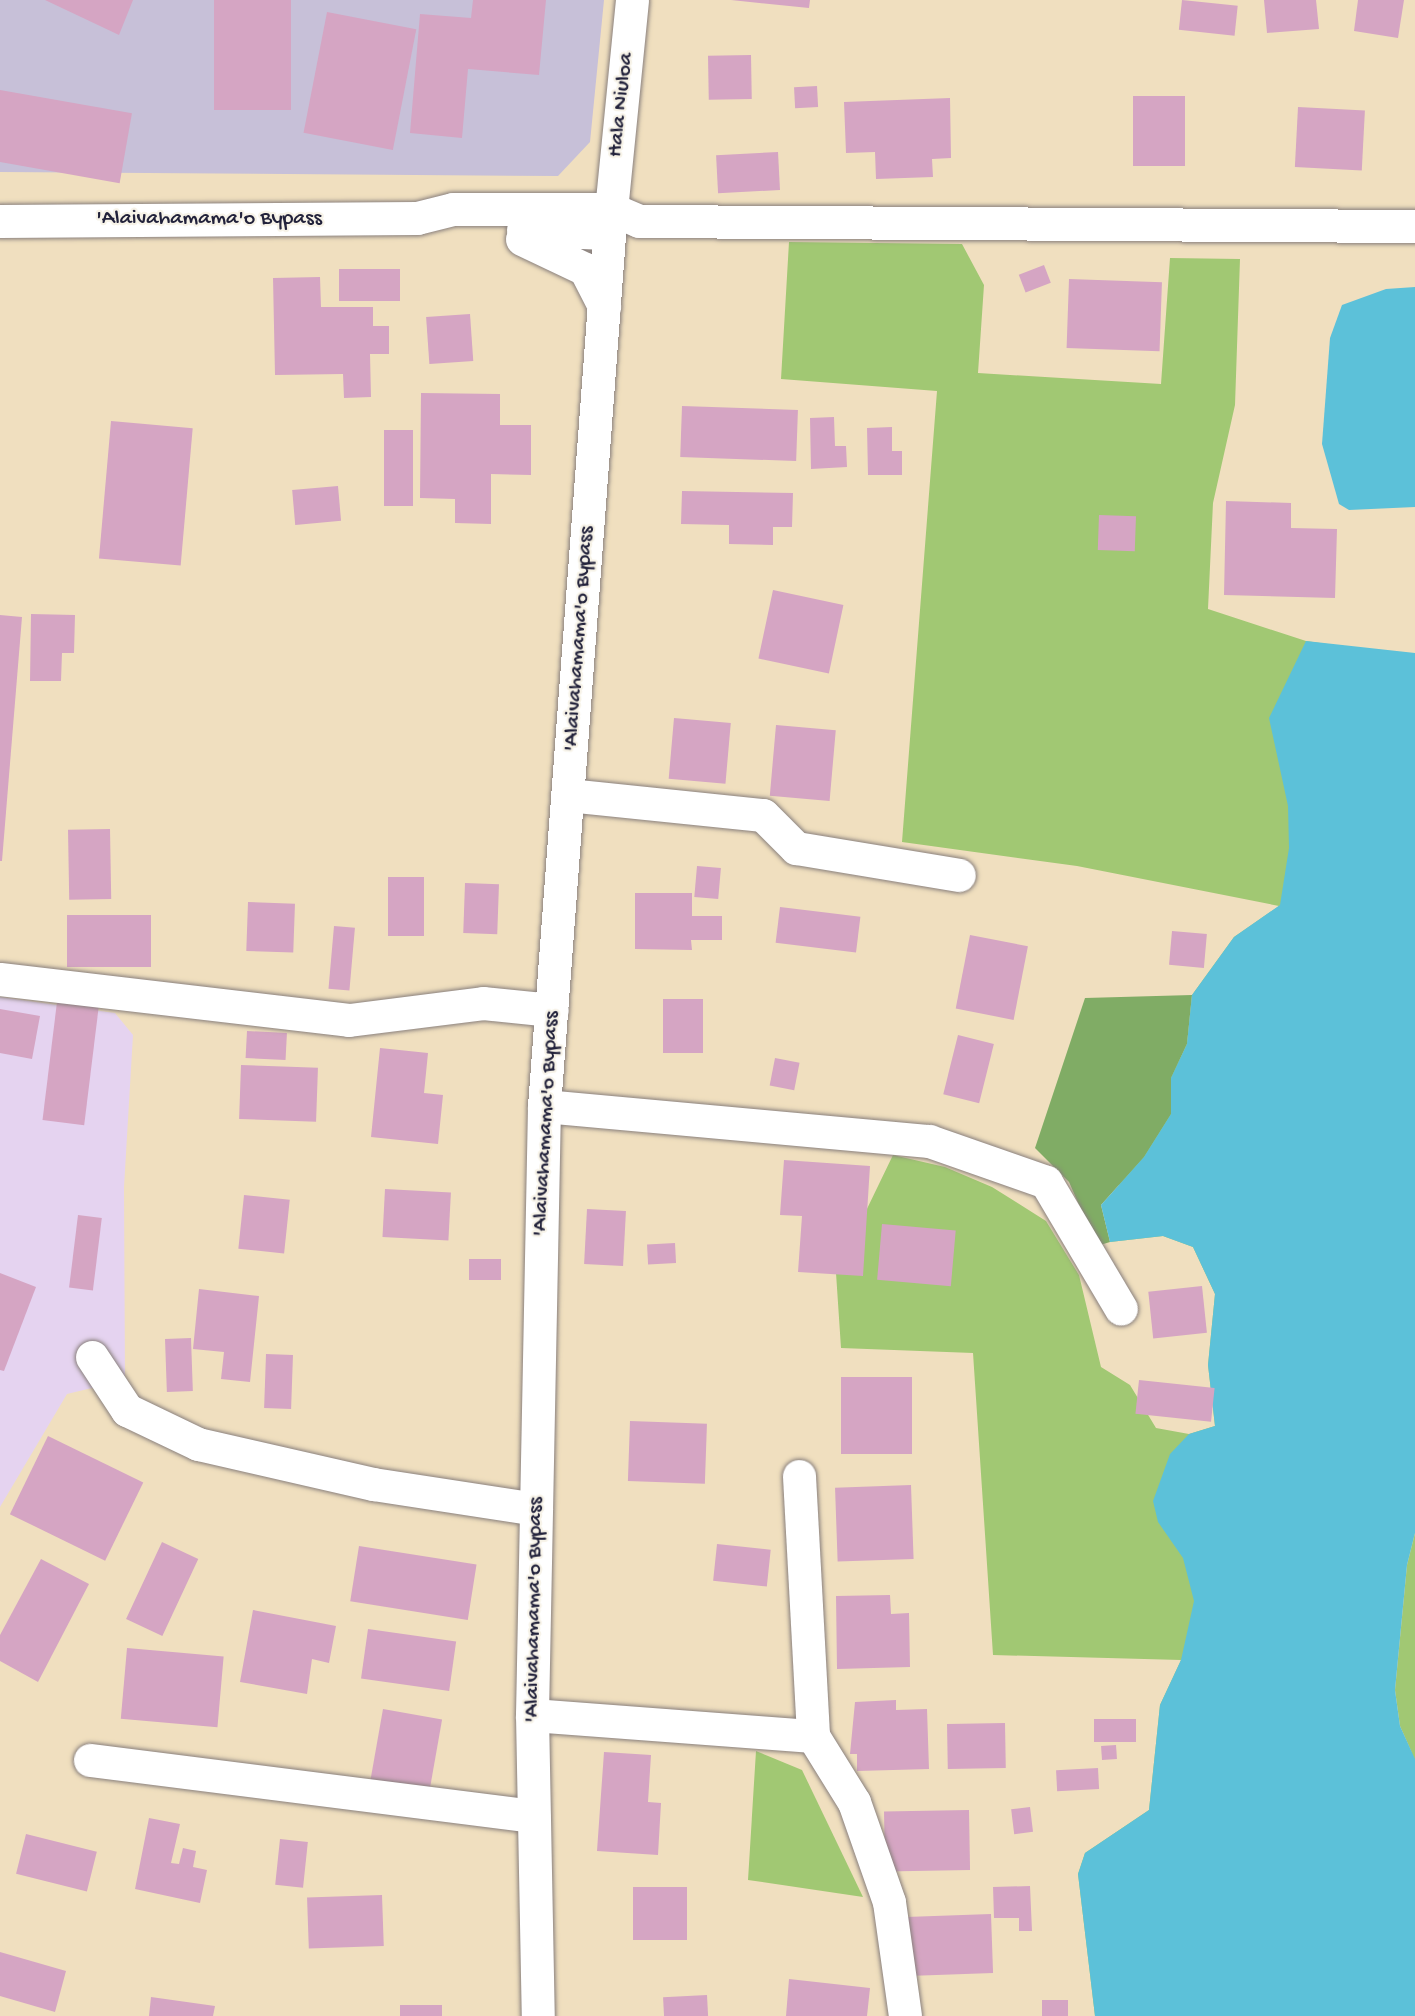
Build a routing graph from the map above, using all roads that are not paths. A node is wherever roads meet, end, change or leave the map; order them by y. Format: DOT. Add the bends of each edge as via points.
graph roads {
  1 [pos="632,0"];
  2 [pos="417,218"];
  3 [pos="0,221"];
  4 [pos="620,221"];
  5 [pos="1415,225"];
  6 [pos="486,229"];
  7 [pos="604,306"];
  8 [pos="568,795"];
  9 [pos="959,874"];
  10 [pos="0,979"];
  11 [pos="552,1010"];
  12 [pos="544,1106"];
  13 [pos="1121,1309"];
  14 [pos="92,1357"];
  15 [pos="799,1476"];
  16 [pos="536,1509"];
  17 [pos="532,1715"];
  18 [pos="813,1736"];
  19 [pos="90,1760"];
  20 [pos="533,1816"];
  21 [pos="538,2016"];
  22 [pos="904,2016"];
  1 -- 4 [label="street, Hala Niuloa"];
  2 -- 3 [label="street, 'Alaivahamama'o Bypass"];
  2 -- 4 [label="street, 'Alaivahamama'o Bypass" via="453,209"];
  2 -- 6 [label="street, 'Alaivahamama'o Bypass"];
  4 -- 5 [label="street"];
  4 -- 6 [label="street, 'Alaivahamama'o Bypass"];
  4 -- 7 [label="street, 'Alaivahamama'o Bypass"];
  6 -- 7 [label="street" via="566,256 596,283"];
  7 -- 8 [label="street, 'Alaivahamama'o Bypass"];
  8 -- 9 [label="street" via="763,815 796,848"];
  8 -- 11 [label="street, 'Alaivahamama'o Bypass"];
  10 -- 11 [label="street" via="349,1020 483,1003"];
  11 -- 12 [label="street, 'Alaivahamama'o Bypass"];
  12 -- 13 [label="street" via="929,1142 1036,1178 1046,1182"];
  12 -- 16 [label="street, 'Alaivahamama'o Bypass"];
  14 -- 16 [label="street" via="127,1410 198,1444 373,1484"];
  15 -- 18 [label="street"];
  16 -- 17 [label="street, 'Alaivahamama'o Bypass"];
  17 -- 18 [label="street"];
  17 -- 20 [label="street, 'Alaivahamama'o Bypass"];
  18 -- 22 [label="street" via="854,1802 889,1902"];
  19 -- 20 [label="street"];
  20 -- 21 [label="street, 'Alaivahamama'o Bypass"];
}
